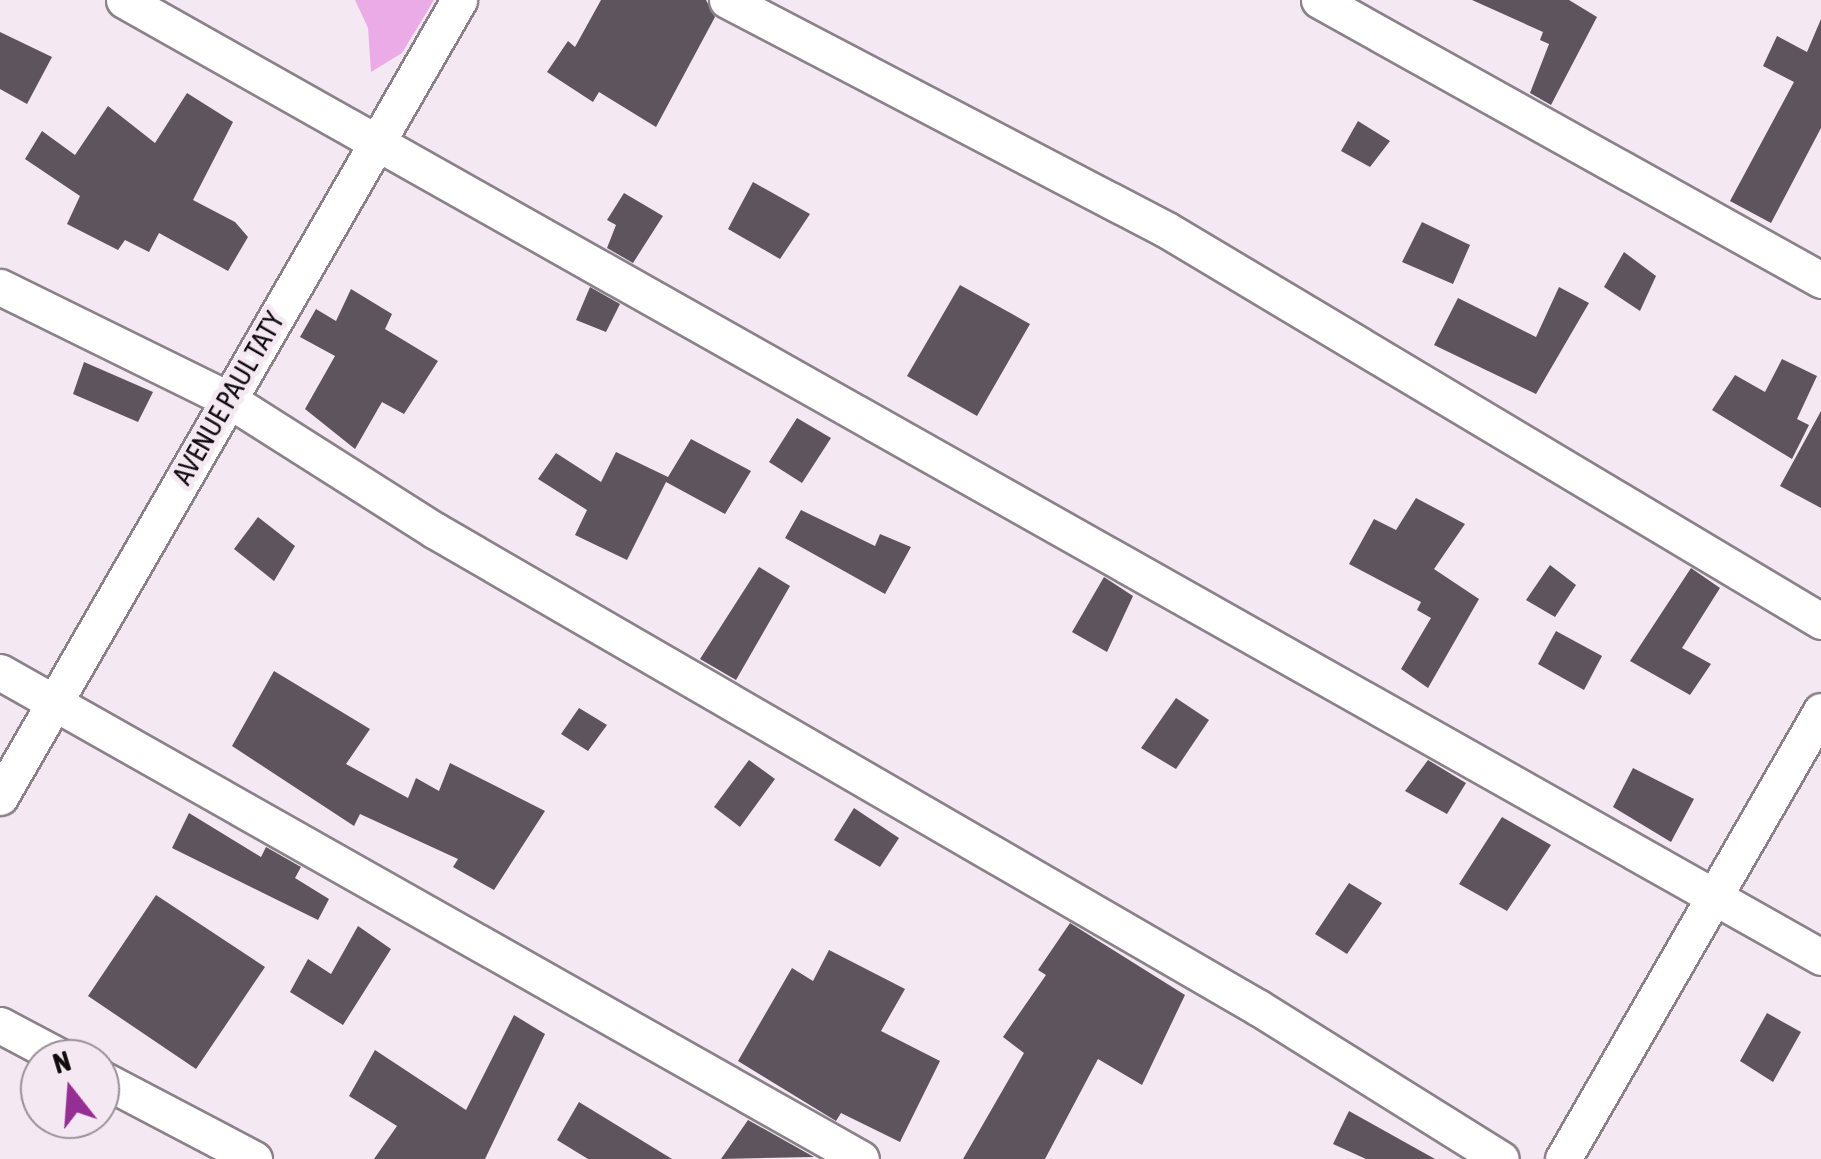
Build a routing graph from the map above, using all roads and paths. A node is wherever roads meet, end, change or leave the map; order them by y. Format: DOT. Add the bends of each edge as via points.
graph roads {
  1 [pos="124,0"];
  2 [pos="458,0"];
  3 [pos="726,0"];
  4 [pos="1319,0"];
  5 [pos="376,148"];
  6 [pos="1821,280"];
  7 [pos="0,288"];
  8 [pos="226,398"];
  9 [pos="1821,622"];
  10 [pos="0,672"];
  11 [pos="55,698"];
  12 [pos="1821,711"];
  13 [pos="0,797"];
  14 [pos="1714,893"];
  15 [pos="1821,957"];
  16 [pos="0,1025"];
  17 [pos="26,1039"];
  18 [pos="120,1089"];
  19 [pos="254,1159"];
  20 [pos="861,1159"];
  21 [pos="1502,1159"];
  22 [pos="1563,1159"];
  1 -- 5 [label="street" via="251,68"];
  2 -- 5 [label="street, AVENUE PAUL TATY"];
  3 -- 9 [label="street" via="1167,230"];
  4 -- 6 [label="street"];
  5 -- 8 [label="street, AVENUE PAUL TATY"];
  5 -- 14 [label="street"];
  7 -- 8 [label="street"];
  8 -- 11 [label="street, AVENUE PAUL TATY"];
  8 -- 21 [label="street" via="434,530 1259,1008"];
  10 -- 11 [label="street"];
  11 -- 13 [label="street, AVENUE PAUL TATY"];
  11 -- 20 [label="street"];
  12 -- 14 [label="street"];
  14 -- 15 [label="street"];
  14 -- 22 [label="street"];
  16 -- 17 [label="street"];
  18 -- 19 [label="street"];
}
